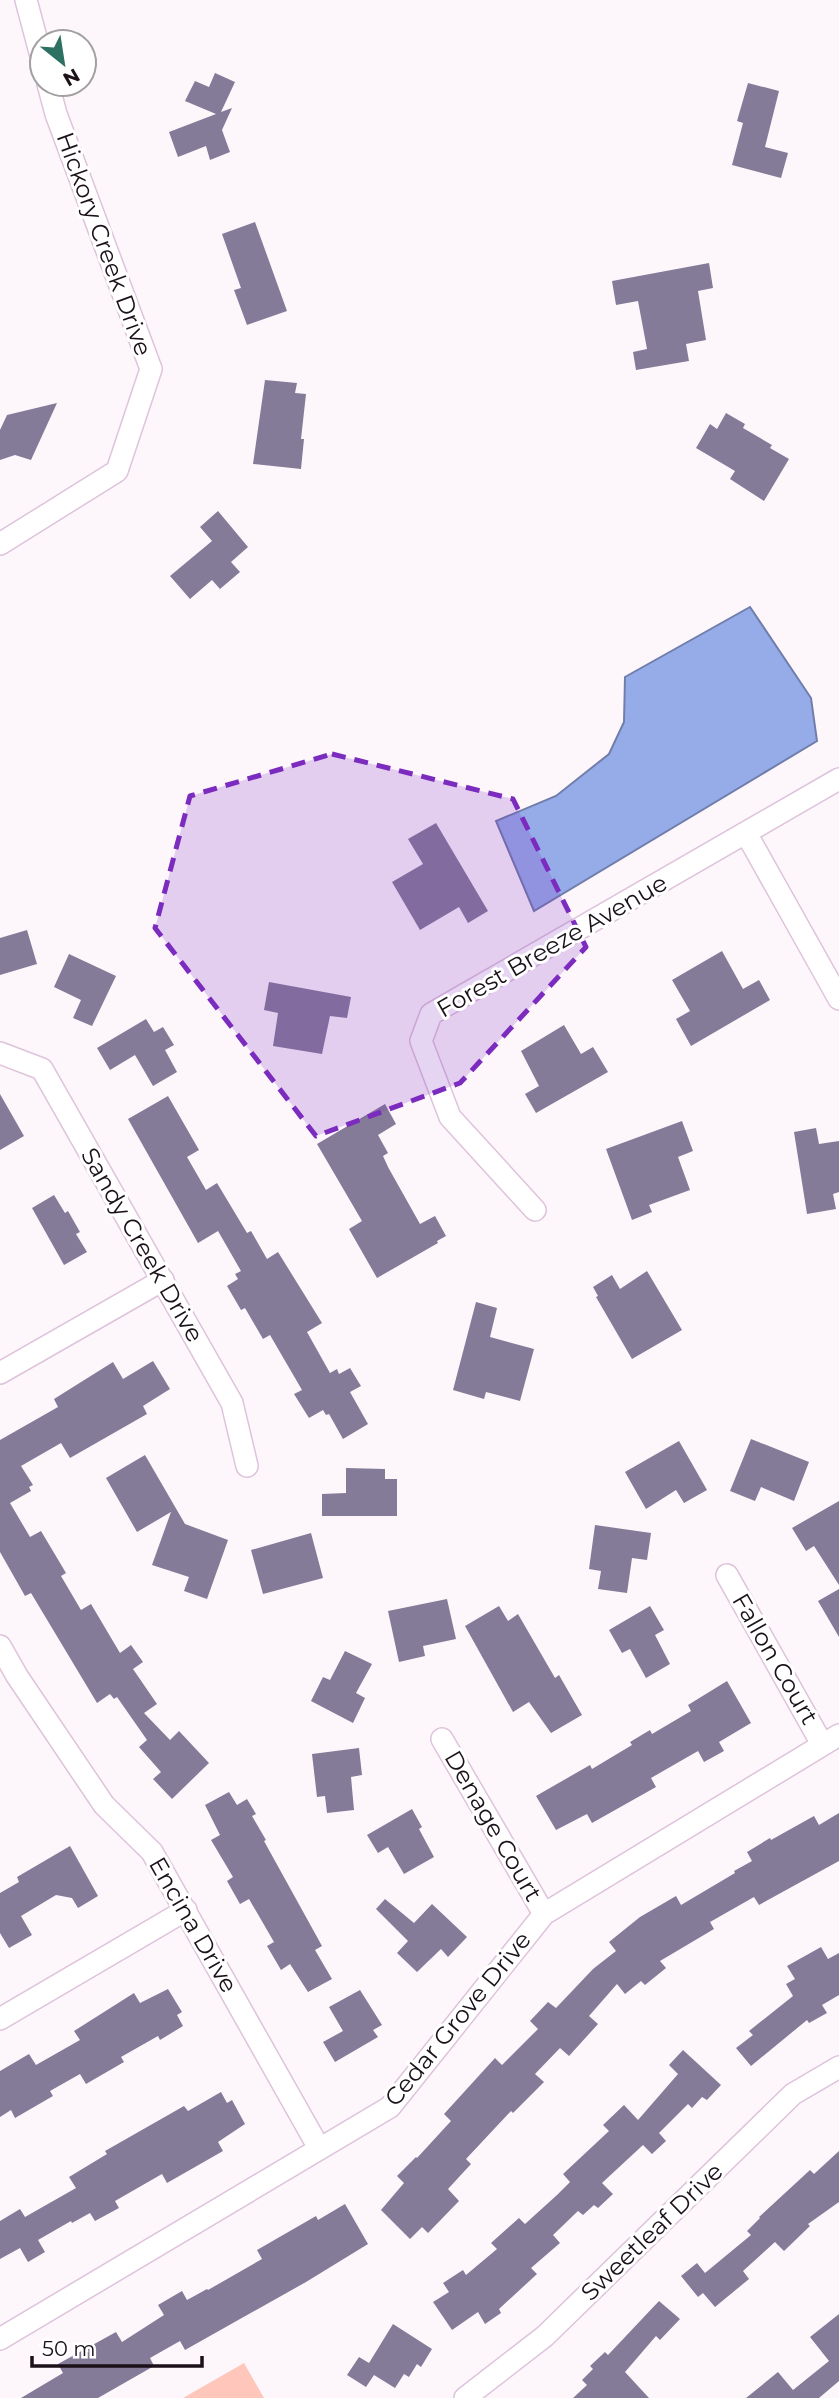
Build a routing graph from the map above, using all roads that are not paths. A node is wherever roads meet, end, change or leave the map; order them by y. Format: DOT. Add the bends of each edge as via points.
graph roads {
  1 [pos="26,0"];
  2 [pos="33,28"];
  3 [pos="52,98"];
  4 [pos="0,544"];
  5 [pos="839,779"];
  6 [pos="746,833"];
  7 [pos="839,999"];
  8 [pos="0,1053"];
  9 [pos="535,1210"];
  10 [pos="163,1280"];
  11 [pos="0,1373"];
  12 [pos="247,1466"];
  13 [pos="727,1575"];
  14 [pos="0,1646"];
  15 [pos="9,1681"];
  16 [pos="443,1739"];
  17 [pos="831,1739"];
  18 [pos="186,1910"];
  19 [pos="544,1914"];
  20 [pos="0,2019"];
  21 [pos="839,2067"];
  22 [pos="319,2148"];
  23 [pos="0,2339"];
  24 [pos="465,2398"];
  1 -- 2 [label="street"];
  3 -- 4 [label="street, Hickory Creek Drive" via="151,369 117,471"];
  5 -- 6 [label="street, Forest Breeze Avenue"];
  6 -- 7 [label="street"];
  6 -- 9 [label="street, Forest Breeze Avenue" via="431,1014 421,1041 450,1117"];
  8 -- 10 [label="street, Sandy Creek Drive" via="41,1069"];
  10 -- 11 [label="street"];
  10 -- 12 [label="street, Sandy Creek Drive" via="232,1404"];
  13 -- 17 [label="street, Fallon Court"];
  14 -- 15 [label="street, Encina Drive"];
  15 -- 18 [label="street, Encina Drive" via="104,1805 152,1852"];
  16 -- 19 [label="street, Denage Court"];
  17 -- 19 [label="street, Cedar Grove Drive"];
  18 -- 20 [label="street"];
  18 -- 22 [label="street, Encina Drive"];
  19 -- 22 [label="street, Cedar Grove Drive" via="390,2107"];
  21 -- 24 [label="street, Sweetleaf Drive" via="793,2094 545,2336"];
  22 -- 23 [label="street, Cedar Grove Drive"];
}
